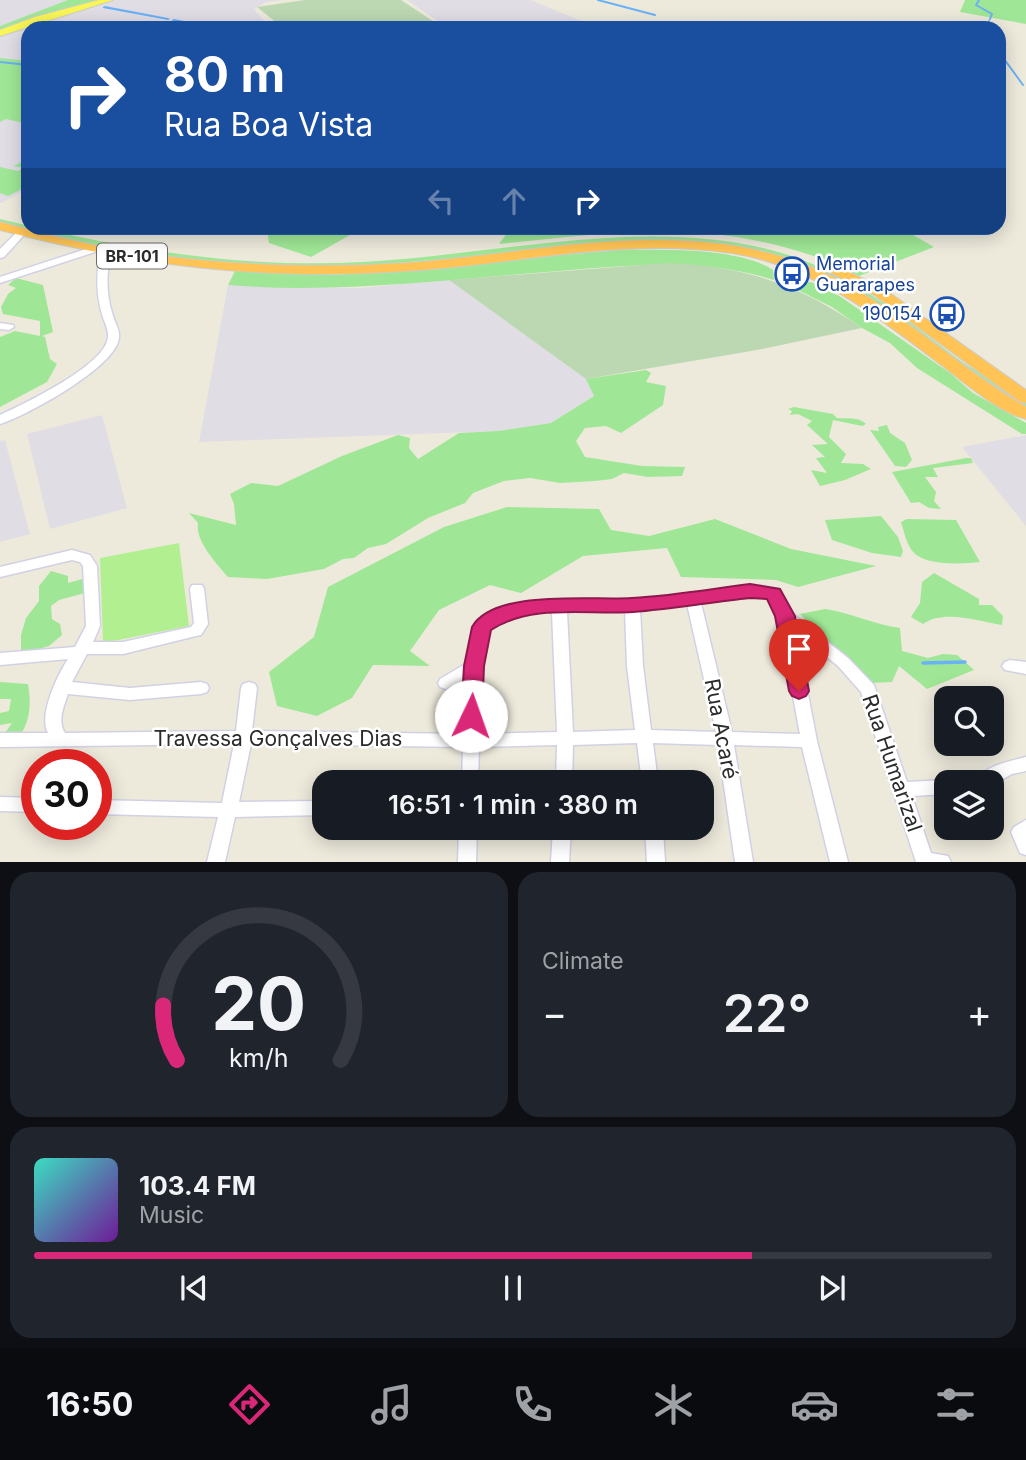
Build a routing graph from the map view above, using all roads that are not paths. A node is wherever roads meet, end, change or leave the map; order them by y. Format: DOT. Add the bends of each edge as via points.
graph roads {
  1 [pos="109,0"];
  2 [pos="34,21"];
  3 [pos="21,26"];
  4 [pos="0,33"];
  5 [pos="0,215"];
  6 [pos="21,225"];
  7 [pos="0,226"];
  8 [pos="21,227"];
  9 [pos="21,231"];
  10 [pos="51,235"];
  11 [pos="84,235"];
  12 [pos="631,235"];
  13 [pos="690,235"];
  14 [pos="100,250"];
  15 [pos="0,255"];
  16 [pos="0,270"];
  17 [pos="6,279"];
  18 [pos="0,286"];
  19 [pos="1026,398"];
  20 [pos="1026,414"];
  21 [pos="0,420"];
  22 [pos="0,572"];
  23 [pos="197,589"];
  24 [pos="693,598"];
  25 [pos="632,605"];
  26 [pos="559,606"];
  27 [pos="785,616"];
  28 [pos="81,650"];
  29 [pos="0,659"];
  30 [pos="474,666"];
  31 [pos="446,683"];
  32 [pos="62,687"];
  33 [pos="201,688"];
  34 [pos="249,688"];
  35 [pos="646,736"];
  36 [pos="725,737"];
  37 [pos="244,738"];
  38 [pos="565,738"];
  39 [pos="0,740"];
  40 [pos="61,740"];
  41 [pos="470,741"];
  42 [pos="808,741"];
  43 [pos="1026,765"];
  44 [pos="470,770"];
  45 [pos="564,770"];
  46 [pos="649,770"];
  47 [pos="1004,770"];
  48 [pos="934,788"];
  49 [pos="902,789"];
  50 [pos="0,804"];
  51 [pos="21,805"];
  52 [pos="112,807"];
  53 [pos="312,808"];
  54 [pos="227,810"];
  55 [pos="1025,828"];
  56 [pos="468,840"];
  57 [pos="561,840"];
  58 [pos="654,840"];
  59 [pos="1026,847"];
  60 [pos="925,861"];
  61 [pos="216,862"];
  62 [pos="467,862"];
  63 [pos="560,862"];
  64 [pos="656,862"];
  65 [pos="744,862"];
  66 [pos="839,862"];
  67 [pos="942,862"];
  1 -- 2 [label="main road"];
  3 -- 4 [label="main road"];
  5 -- 6 [label="highway, BR-101"];
  7 -- 8 [label="highway, BR-101"];
  9 -- 15 [label="street"];
  10 -- 14 [label="highway, BR-101"];
  11 -- 12 [label="highway, BR-101" via="150,248 268,259 409,257"];
  13 -- 19 [label="highway, BR-101" via="738,240 803,256 858,279"];
  14 -- 17 [label="street"];
  14 -- 20 [label="highway, BR-101" via="222,267 326,270 411,267 653,243 740,250 796,265 852,291 974,382"];
  14 -- 21 [label="street" via="112,348 68,383"];
  16 -- 17 [label="street"];
  17 -- 18 [label="street"];
  22 -- 28 [label="street" via="79,555 88,561 93,621"];
  23 -- 28 [label="street" via="201,624 196,631 123,648"];
  24 -- 25 [label="street"];
  24 -- 27 [label="street" via="758,590 773,593"];
  24 -- 36 [label="street, Rua Acaré"];
  25 -- 26 [label="street"];
  25 -- 35 [label="street"];
  26 -- 30 [label="street" via="513,610 486,622 479,632"];
  26 -- 38 [label="street"];
  27 -- 42 [label="street"];
  27 -- 49 [label="street, Rua Humarizal" via="843,662 868,689"];
  28 -- 29 [label="street"];
  28 -- 32 [label="street"];
  30 -- 31 [label="street"];
  30 -- 41 [label="street"];
  32 -- 33 [label="street" via="130,694"];
  32 -- 40 [label="street" via="52,720"];
  34 -- 37 [label="street"];
  35 -- 36 [label="street, Travessa Gonçalves Dias"];
  35 -- 38 [label="street, Travessa Gonçalves Dias"];
  35 -- 46 [label="street"];
  36 -- 42 [label="street, Travessa Gonçalves Dias"];
  36 -- 65 [label="street, Rua Acaré"];
  37 -- 40 [label="street, Travessa Gonçalves Dias"];
  37 -- 41 [label="street, Travessa Gonçalves Dias"];
  37 -- 54 [label="street"];
  38 -- 41 [label="street, Travessa Gonçalves Dias"];
  38 -- 45 [label="street"];
  39 -- 40 [label="street, Travessa Gonçalves Dias"];
  41 -- 44 [label="street"];
  42 -- 66 [label="street"];
  43 -- 47 [label="street"];
  48 -- 49 [label="street"];
  49 -- 60 [label="street, Rua Humarizal"];
  50 -- 51 [label="street"];
  52 -- 54 [label="street"];
  53 -- 54 [label="street"];
  54 -- 61 [label="street"];
  55 -- 59 [label="street" via="1020,832"];
  56 -- 62 [label="street"];
  57 -- 63 [label="street"];
  58 -- 64 [label="street"];
  60 -- 67 [label="street"];
}
